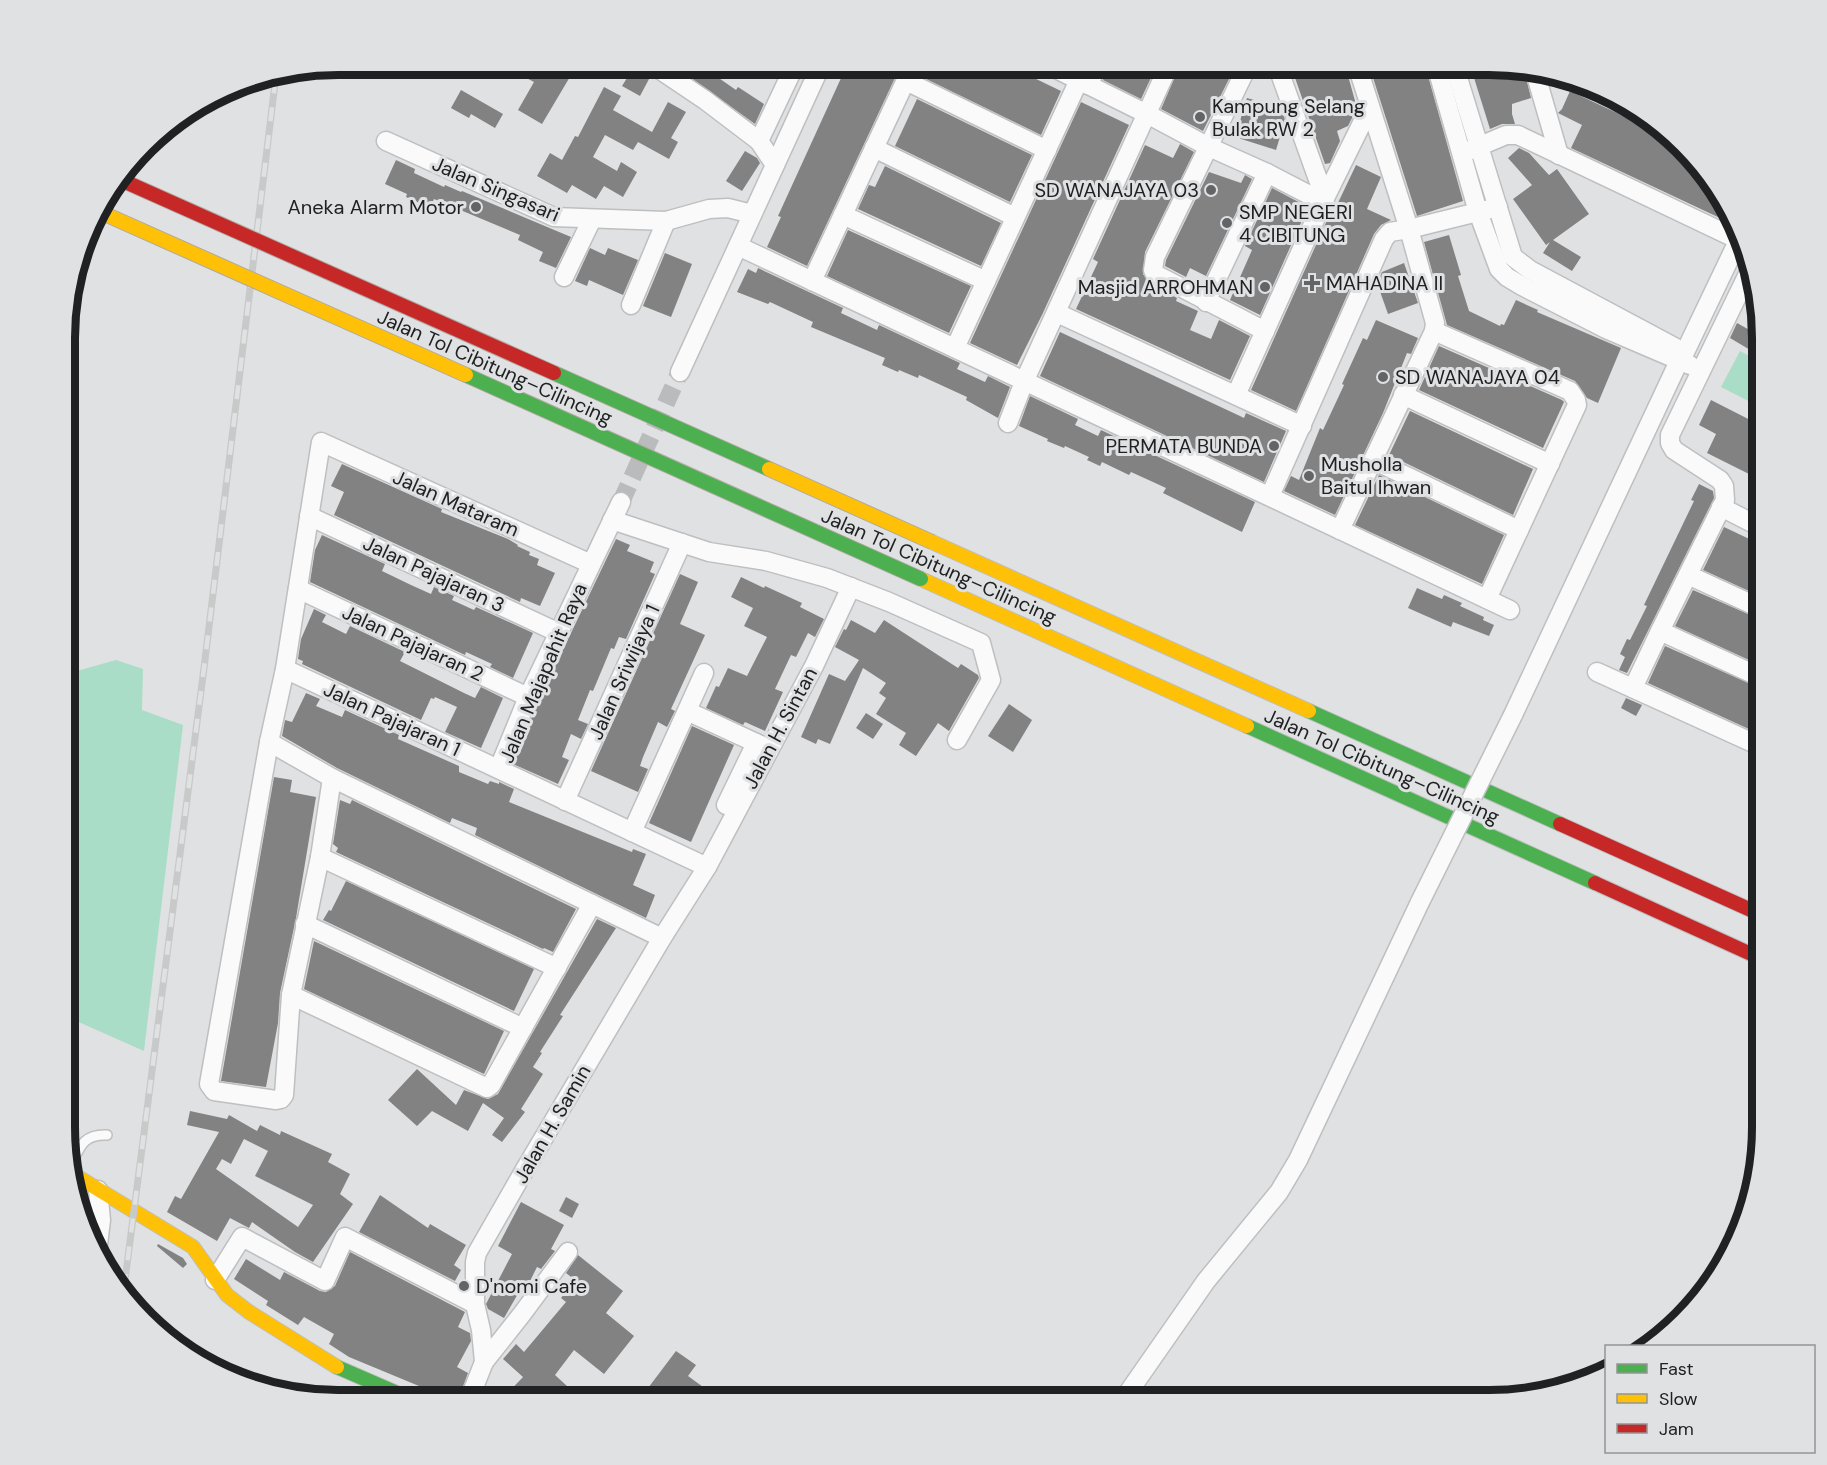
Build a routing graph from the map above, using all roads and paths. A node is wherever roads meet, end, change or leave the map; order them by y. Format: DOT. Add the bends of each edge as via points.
graph roads {
  1 [pos="668,75"];
  2 [pos="790,75"];
  3 [pos="816,75"];
  4 [pos="908,75"];
  5 [pos="913,75"];
  6 [pos="1068,75"];
  7 [pos="1090,75"];
  8 [pos="1165,75"];
  9 [pos="1243,75"];
  10 [pos="1280,75"];
  11 [pos="1360,75"];
  12 [pos="1440,75"];
  13 [pos="1456,75"];
  14 [pos="1537,80"];
  15 [pos="1084,83"];
  16 [pos="1370,107"];
  17 [pos="1147,114"];
  18 [pos="386,141"];
  19 [pos="759,141"];
  20 [pos="1209,147"];
  21 [pos="874,148"];
  22 [pos="1471,149"];
  23 [pos="1047,150"];
  24 [pos="1559,155"];
  25 [pos="775,165"];
  26 [pos="1267,173"];
  27 [pos="126,182"];
  28 [pos="1324,201"];
  29 [pos="1498,207"];
  30 [pos="1478,212"];
  31 [pos="106,214"];
  32 [pos="752,214"];
  33 [pos="843,215"];
  34 [pos="1015,216"];
  35 [pos="592,219"];
  36 [pos="666,221"];
  37 [pos="1409,229"];
  38 [pos="1731,235"];
  39 [pos="738,246"];
  40 [pos="1735,246"];
  41 [pos="564,277"];
  42 [pos="1526,278"];
  43 [pos="1745,280"];
  44 [pos="812,281"];
  45 [pos="986,281"];
  46 [pos="1206,302"];
  47 [pos="631,305"];
  48 [pos="1057,313"];
  49 [pos="1264,331"];
  50 [pos="1434,331"];
  51 [pos="955,348"];
  52 [pos="1682,356"];
  53 [pos="1703,370"];
  54 [pos="680,372"];
  55 [pos="1024,382"];
  56 [pos="1236,395"];
  57 [pos="1404,395"];
  58 [pos="1008,423"];
  59 [pos="1302,426"];
  60 [pos="1373,460"];
  61 [pos="1550,464"];
  62 [pos="1270,496"];
  63 [pos="621,502"];
  64 [pos="1720,507"];
  65 [pos="309,516"];
  66 [pos="612,520"];
  67 [pos="1752,523"];
  68 [pos="1340,530"];
  69 [pos="1519,530"];
  70 [pos="682,543"];
  71 [pos="591,564"];
  72 [pos="1688,575"];
  73 [pos="851,587"];
  74 [pos="298,589"];
  75 [pos="1486,598"];
  76 [pos="1752,604"];
  77 [pos="1510,610"];
  78 [pos="1660,631"];
  79 [pos="559,633"];
  80 [pos="285,669"];
  81 [pos="1597,672"];
  82 [pos="1752,673"];
  83 [pos="704,674"];
  84 [pos="1633,688"];
  85 [pos="528,697"];
  86 [pos="687,711"];
  87 [pos="957,740"];
  88 [pos="269,742"];
  89 [pos="1752,742"];
  90 [pos="762,746"];
  91 [pos="499,768"];
  92 [pos="333,778"];
  93 [pos="565,801"];
  94 [pos="632,832"];
  95 [pos="320,857"];
  96 [pos="702,865"];
  97 [pos="592,904"];
  98 [pos="1752,911"];
  99 [pos="305,924"];
  100 [pos="662,938"];
  101 [pos="1752,954"];
  102 [pos="557,968"];
  103 [pos="291,995"];
  104 [pos="523,1028"];
  105 [pos="107,1135"];
  106 [pos="77,1153"];
  107 [pos="80,1179"];
  108 [pos="98,1190"];
  109 [pos="98,1235"];
  110 [pos="568,1252"];
  111 [pos="215,1280"];
  112 [pos="475,1304"];
  113 [pos="484,1362"];
  114 [pos="389,1390"];
  115 [pos="473,1390"];
  116 [pos="1130,1390"];
  1 -- 19 [label="street"];
  2 -- 19 [label="street"];
  3 -- 25 [label="street"];
  4 -- 21 [label="street"];
  5 -- 23 [label="street"];
  6 -- 15 [label="street"];
  7 -- 15 [label="street"];
  8 -- 17 [label="street"];
  9 -- 20 [label="street"];
  10 -- 28 [label="street"];
  11 -- 16 [label="street"];
  12 -- 22 [label="street"];
  13 -- 22 [label="street"];
  14 -- 24 [label="street"];
  15 -- 17 [label="street"];
  15 -- 23 [label="street"];
  16 -- 28 [label="street"];
  16 -- 37 [label="street"];
  17 -- 20 [label="street"];
  17 -- 48 [label="street"];
  18 -- 35 [label="street, Jalan Singasari" via="554,217"];
  19 -- 25 [label="street"];
  20 -- 26 [label="street"];
  20 -- 46 [label="street" via="1153,263 1155,274"];
  21 -- 33 [label="street"];
  21 -- 34 [label="street"];
  22 -- 24 [label="street" via="1514,134"];
  22 -- 29 [label="street"];
  22 -- 30 [label="street"];
  23 -- 34 [label="street"];
  24 -- 38 [label="street"];
  25 -- 32 [label="street"];
  26 -- 28 [label="street"];
  26 -- 46 [label="street"];
  27 -- 98 [label="main road, Jalan Tol Cibitung–Cilincing, bridge"];
  28 -- 49 [label="street"];
  29 -- 30 [label="street"];
  29 -- 42 [label="street" via="1513,257"];
  30 -- 37 [label="street"];
  30 -- 42 [label="street" via="1499,269 1507,277"];
  31 -- 101 [label="main road, Jalan Tol Cibitung–Cilincing, bridge"];
  32 -- 36 [label="street, Jalan Singasari" via="728,208 708,209"];
  32 -- 39 [label="street"];
  33 -- 44 [label="street"];
  33 -- 45 [label="street"];
  34 -- 45 [label="street"];
  35 -- 36 [label="street, Jalan Singasari"];
  35 -- 41 [label="street"];
  36 -- 47 [label="street"];
  37 -- 50 [label="street" via="1433,312"];
  37 -- 59 [label="street" via="1390,232 1384,240"];
  39 -- 44 [label="street"];
  39 -- 54 [label="street"];
  40 -- 52 [label="street"];
  42 -- 52 [label="street"];
  43 -- 53 [label="street"];
  44 -- 51 [label="street"];
  45 -- 51 [label="street"];
  46 -- 49 [label="street"];
  48 -- 55 [label="street"];
  48 -- 56 [label="street"];
  49 -- 56 [label="street"];
  50 -- 57 [label="street"];
  50 -- 61 [label="street" via="1573,394 1577,405"];
  51 -- 55 [label="street"];
  52 -- 53 [label="street"];
  52 -- 116 [label="street, bridge" via="1298,1160 1279,1192 1206,1281"];
  53 -- 64 [label="street" via="1670,435 1670,443 1674,450 1720,480 1725,494"];
  55 -- 58 [label="street"];
  55 -- 62 [label="street"];
  56 -- 59 [label="street"];
  57 -- 60 [label="street"];
  57 -- 61 [label="street"];
  59 -- 62 [label="street"];
  60 -- 68 [label="street"];
  60 -- 69 [label="street"];
  61 -- 69 [label="street"];
  62 -- 68 [label="street"];
  63 -- 66 [label="street, Jalan Majapahit Raya"];
  64 -- 67 [label="street"];
  64 -- 72 [label="street"];
  65 -- 71 [label="street, Jalan Mataram" via="321,442"];
  65 -- 74 [label="street"];
  65 -- 79 [label="street, Jalan Pajajaran 3"];
  66 -- 70 [label="street"];
  66 -- 71 [label="street, Jalan Majapahit Raya"];
  68 -- 75 [label="street"];
  69 -- 75 [label="street"];
  70 -- 73 [label="street" via="709,552 766,561"];
  70 -- 93 [label="street, Jalan Sriwijaya 1"];
  71 -- 79 [label="street, Jalan Majapahit Raya"];
  72 -- 76 [label="street"];
  72 -- 78 [label="street"];
  73 -- 87 [label="street" via="981,644 991,680"];
  73 -- 90 [label="street, Jalan H. Sintan" via="814,666"];
  74 -- 80 [label="street"];
  74 -- 85 [label="street, Jalan Pajajaran 2"];
  75 -- 77 [label="street"];
  78 -- 82 [label="street"];
  78 -- 84 [label="street"];
  79 -- 85 [label="street, Jalan Majapahit Raya"];
  80 -- 88 [label="street"];
  80 -- 91 [label="street, Jalan Pajajaran 1"];
  81 -- 84 [label="street"];
  83 -- 86 [label="street"];
  84 -- 89 [label="street"];
  85 -- 91 [label="street, Jalan Majapahit Raya"];
  86 -- 90 [label="street"];
  86 -- 94 [label="street"];
  88 -- 92 [label="street"];
  88 -- 103 [label="street" via="209,1084 212,1090 276,1101 283,1097"];
  90 -- 96 [label="street, Jalan H. Sintan"];
  91 -- 93 [label="street, Jalan Majapahit Raya"];
  92 -- 95 [label="street"];
  92 -- 97 [label="street"];
  93 -- 94 [label="street, Jalan Majapahit Raya"];
  94 -- 96 [label="street, Jalan Majapahit Raya"];
  95 -- 99 [label="street"];
  95 -- 102 [label="street"];
  96 -- 100 [label="street, Jalan H. Samin"];
  97 -- 100 [label="street"];
  97 -- 102 [label="street"];
  99 -- 103 [label="street"];
  99 -- 104 [label="street"];
  100 -- 112 [label="street, Jalan H. Samin" via="477,1253"];
  102 -- 104 [label="street"];
  103 -- 104 [label="street" via="486,1087 491,1085"];
  105 -- 106 [label="lane" via="87,1138"];
  107 -- 108 [label="main road"];
  108 -- 109 [label="street"];
  108 -- 111 [label="main road" via="194,1247"];
  110 -- 113 [label="street"];
  111 -- 112 [label="street" via="242,1237 325,1281 345,1237"];
  111 -- 114 [label="main road" via="236,1303 342,1370"];
  112 -- 113 [label="street, Jalan H. Samin"];
  113 -- 115 [label="street, Jalan H. Samin"];
}
